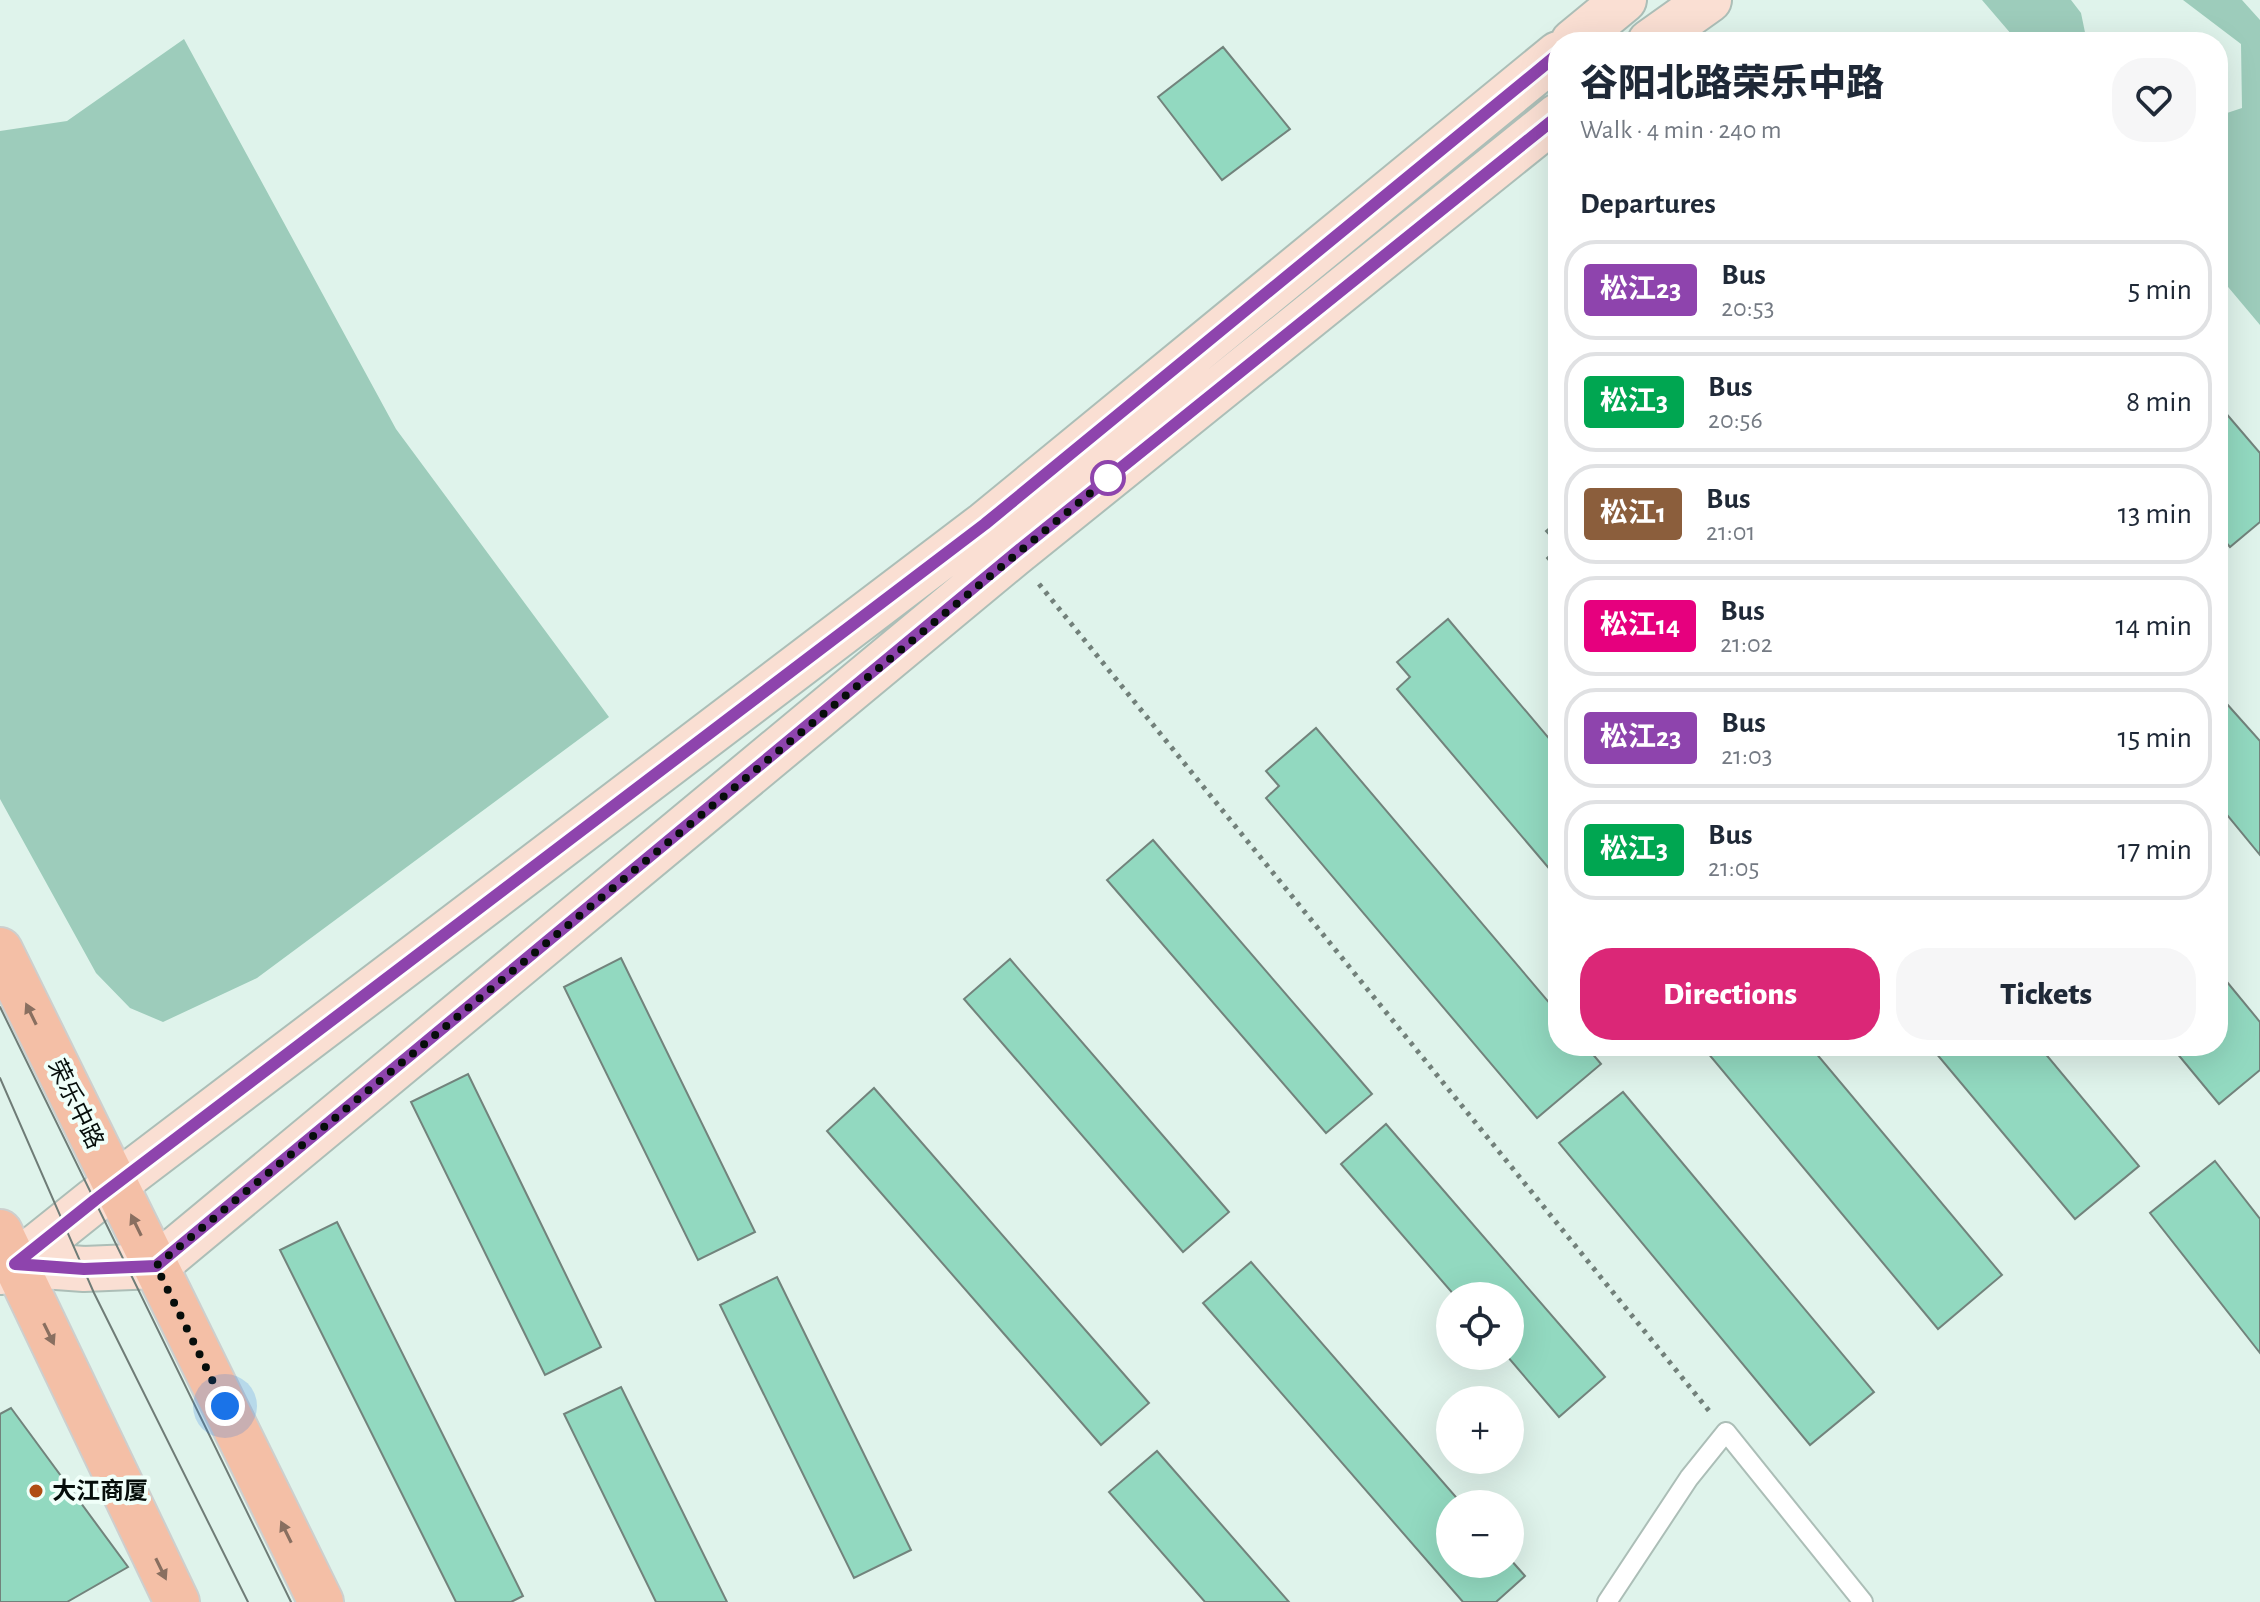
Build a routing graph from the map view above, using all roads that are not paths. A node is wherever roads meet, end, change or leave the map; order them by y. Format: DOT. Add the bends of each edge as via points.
graph roads {
  1 [pos="1624,0"];
  2 [pos="1709,0"];
  3 [pos="1585,32"];
  4 [pos="1664,32"];
  5 [pos="1548,62"];
  6 [pos="1548,124"];
  7 [pos="0,950"];
  8 [pos="116,1184"];
  9 [pos="5,1256"];
  10 [pos="156,1266"];
  11 [pos="177,1602"];
  12 [pos="321,1602"];
  13 [pos="1607,1602"];
  14 [pos="1863,1602"];
  1 -- 3 [label="main road"];
  2 -- 4 [label="main road"];
  5 -- 8 [label="main road" via="985,524"];
  6 -- 10 [label="main road" via="1014,554"];
  8 -- 7 [label="main road, 荣乐中路, one-way"];
  8 -- 9 [label="main road"];
  10 -- 8 [label="main road, 荣乐中路, one-way"];
  9 -- 10 [label="main road" via="84,1269"];
  9 -- 11 [label="main road, one-way"];
  12 -- 10 [label="main road, 荣乐中路, one-way"];
  13 -- 14 [label="lane" via="1726,1432"];
}
